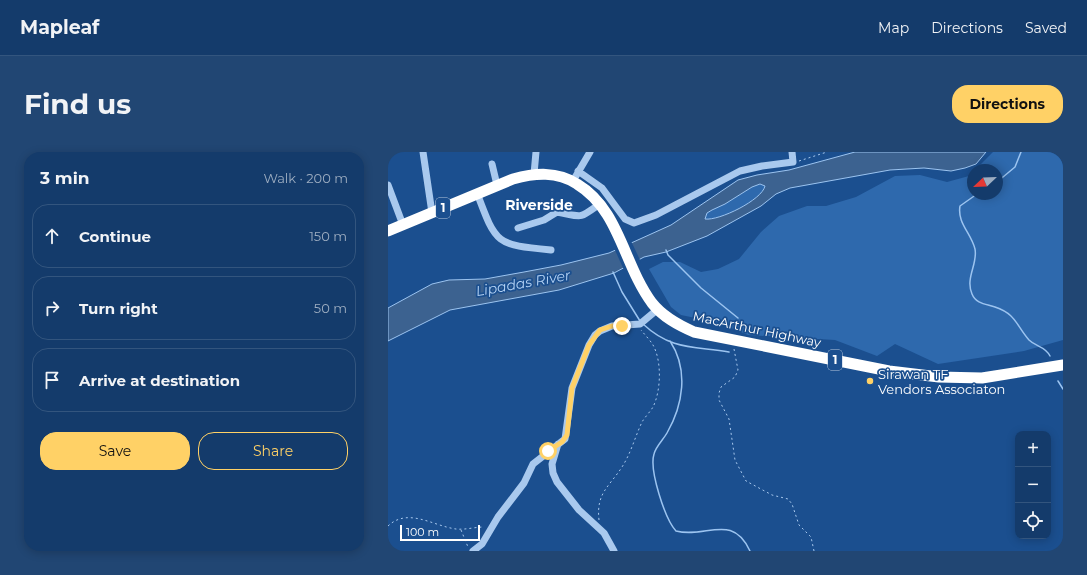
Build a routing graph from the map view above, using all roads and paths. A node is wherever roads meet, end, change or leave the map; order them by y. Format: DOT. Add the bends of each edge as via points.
graph roads {
  1 [pos="423,152"];
  2 [pos="536,152"];
  3 [pos="590,152"];
  4 [pos="792,152"];
  5 [pos="827,152"];
  6 [pos="793,162"];
  7 [pos="492,164"];
  8 [pos="534,174"];
  9 [pos="576,176"];
  10 [pos="388,184"];
  11 [pos="497,185"];
  12 [pos="477,193"];
  13 [pos="601,203"];
  14 [pos="432,213"];
  15 [pos="403,225"];
  16 [pos="518,228"];
  17 [pos="388,231"];
  18 [pos="551,250"];
  19 [pos="658,309"];
  20 [pos="637,325"];
  21 [pos="735,340"];
  22 [pos="1063,365"];
  23 [pos="559,444"];
  24 [pos="388,526"];
  25 [pos="492,527"];
  26 [pos="460,529"];
  27 [pos="600,529"];
  28 [pos="472,551"];
  29 [pos="614,551"];
  30 [pos="814,551"];
  1 -- 14 [label="street"];
  2 -- 8 [label="street"];
  3 -- 9 [label="street"];
  4 -- 6 [label="street"];
  5 -- 6 [label="path"];
  6 -- 9 [label="street" via="740,171 656,215 634,223 625,218 602,188"];
  7 -- 11 [label="street"];
  8 -- 9 [label="highway, MacArthur Highway / 1"];
  8 -- 11 [label="highway, MacArthur Highway / 1"];
  9 -- 13 [label="highway, MacArthur Highway / 1"];
  10 -- 15 [label="street"];
  11 -- 12 [label="highway, MacArthur Highway / 1"];
  12 -- 14 [label="highway, MacArthur Highway / 1"];
  12 -- 18 [label="street" via="492,230 499,239 521,247"];
  13 -- 16 [label="street" via="581,216 557,212 544,220"];
  13 -- 19 [label="highway, MacArthur Highway / 1" via="646,293"];
  14 -- 15 [label="highway, MacArthur Highway / 1"];
  15 -- 17 [label="highway, MacArthur Highway / 1"];
  19 -- 20 [label="street"];
  19 -- 21 [label="highway, MacArthur Highway / 1" via="672,321 694,332"];
  20 -- 23 [label="street" via="606,328 591,341 572,388 567,435"];
  20 -- 27 [label="path" via="653,344 657,355 657,395 623,466 599,499 597,506"];
  21 -- 22 [label="highway, MacArthur Highway / 1" via="889,371 939,377 982,378"];
  21 -- 30 [label="path" via="738,370 736,377 721,387 719,400 729,419 735,460 746,481 772,495 788,499 799,525 811,538"];
  23 -- 25 [label="street" via="533,464 524,483"];
  23 -- 27 [label="street" via="552,464 557,482 579,510"];
  24 -- 26 [label="path" via="398,519 414,518"];
  25 -- 26 [label="path"];
  25 -- 28 [label="street" via="482,544"];
  26 -- 28 [label="path"];
  27 -- 29 [label="street" via="609,539"];
}
